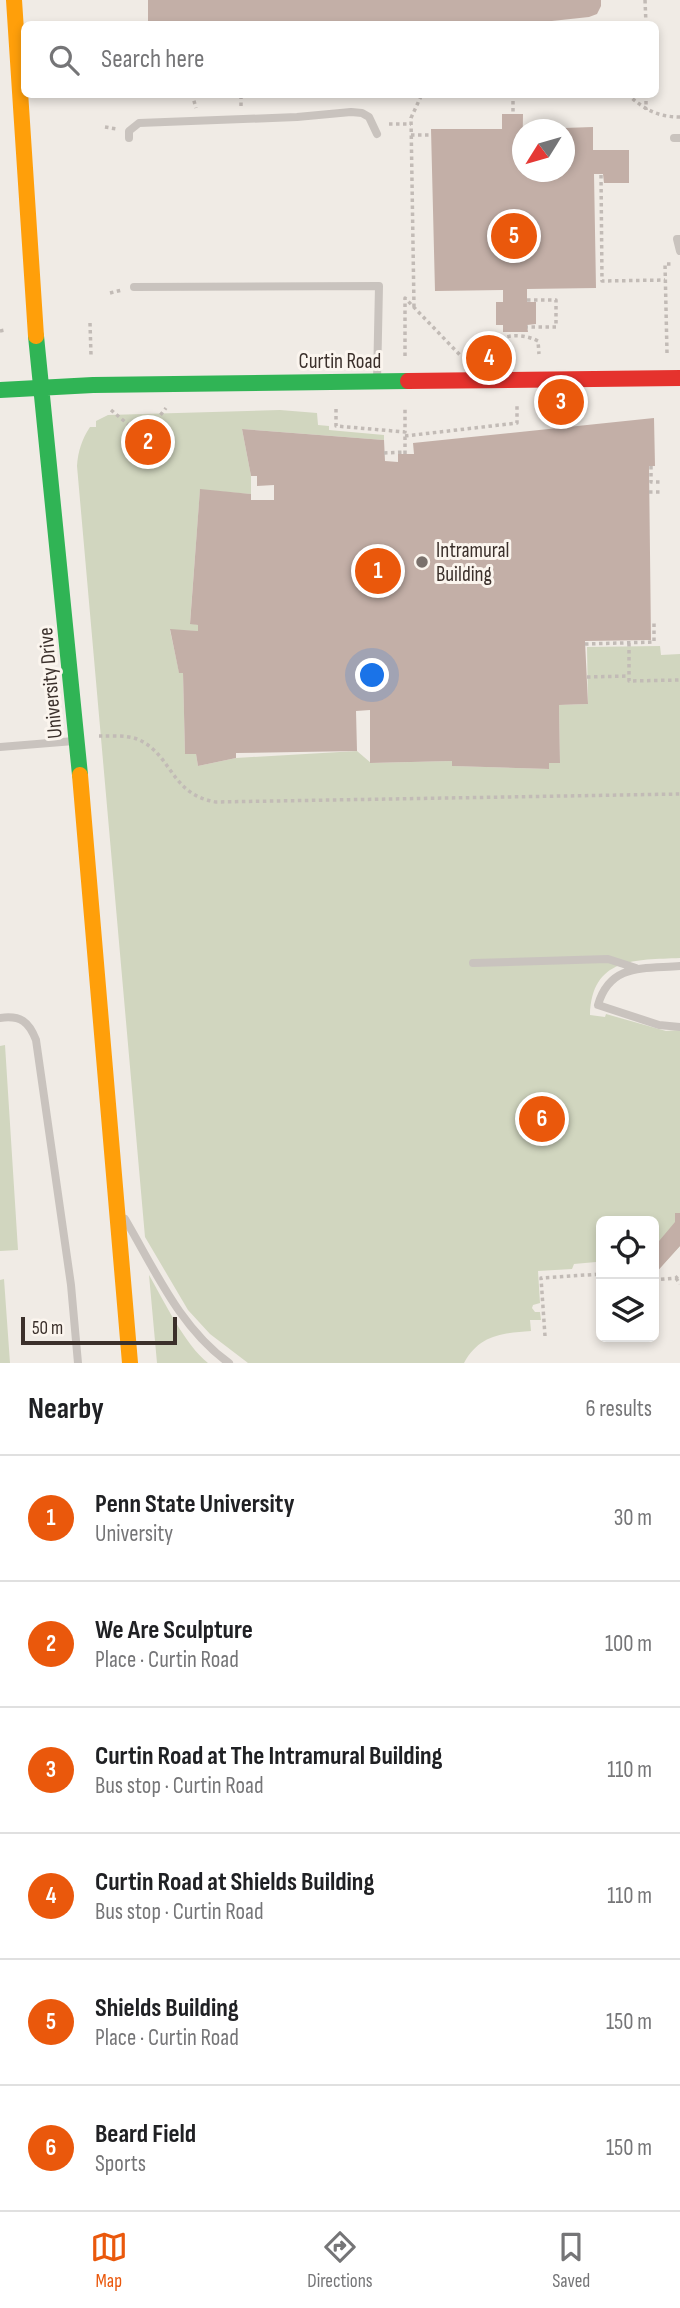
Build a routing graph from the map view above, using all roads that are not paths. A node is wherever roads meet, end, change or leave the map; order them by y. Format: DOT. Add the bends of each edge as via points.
graph roads {
  1 [pos="14,0"];
  2 [pos="377,134"];
  3 [pos="129,138"];
  4 [pos="680,239"];
  5 [pos="680,251"];
  6 [pos="134,287"];
  7 [pos="680,378"];
  8 [pos="377,383"];
  9 [pos="42,388"];
  10 [pos="0,390"];
  11 [pos="77,740"];
  12 [pos="0,747"];
  13 [pos="473,963"];
  14 [pos="680,966"];
  15 [pos="639,969"];
  16 [pos="0,1018"];
  17 [pos="680,1027"];
  18 [pos="117,1205"];
  19 [pos="78,1363"];
  20 [pos="130,1363"];
  21 [pos="229,1363"];
  1 -- 9 [label="main road, University Drive"];
  2 -- 3 [label="lane" via="369,117 351,112 139,123 129,131"];
  4 -- 5 [label="lane"];
  6 -- 8 [label="lane" via="379,286"];
  7 -- 8 [label="main road, Curtin Road"];
  8 -- 9 [label="main road, Curtin Road"];
  9 -- 10 [label="main road, Curtin Road"];
  9 -- 11 [label="main road, University Drive"];
  11 -- 12 [label="lane"];
  11 -- 18 [label="main road, University Drive"];
  13 -- 15 [label="lane" via="608,959"];
  14 -- 15 [label="lane"];
  15 -- 17 [label="lane" via="608,983 598,1005 659,1025"];
  16 -- 19 [label="lane" via="24,1020 36,1040"];
  18 -- 20 [label="main road, University Drive"];
  18 -- 21 [label="lane" via="180,1314 213,1352"];
}
